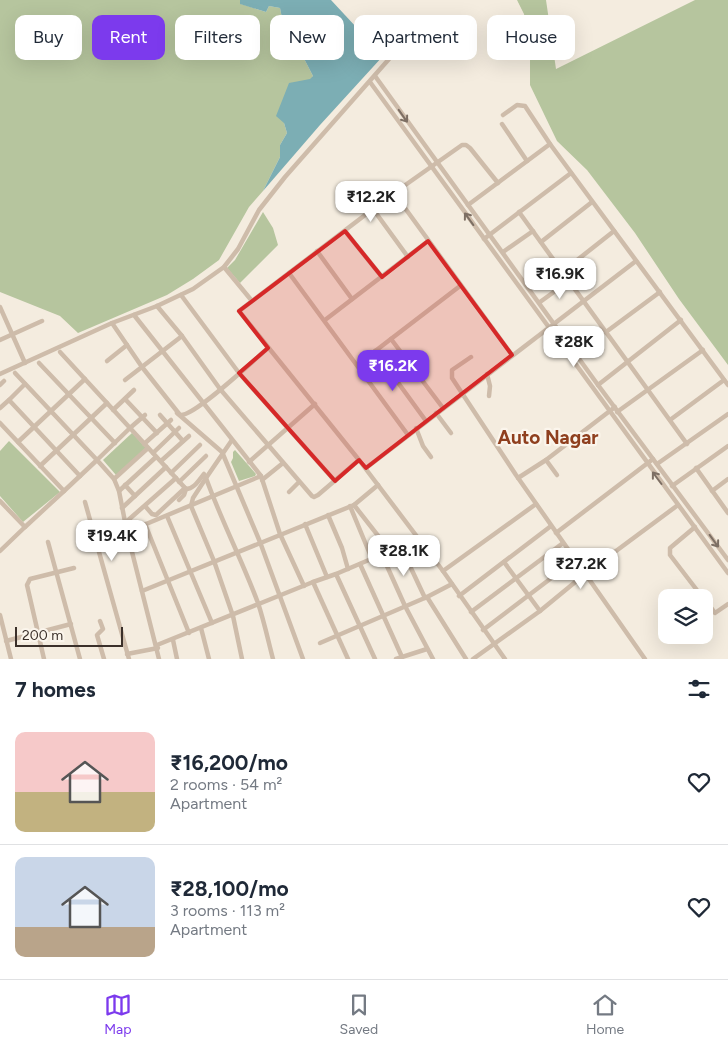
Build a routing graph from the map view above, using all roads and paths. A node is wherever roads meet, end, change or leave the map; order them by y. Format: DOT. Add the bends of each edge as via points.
graph roads {
  1 [pos="387,60"];
  2 [pos="375,76"];
  3 [pos="370,82"];
  4 [pos="503,115"];
  5 [pos="502,124"];
  6 [pos="550,144"];
  7 [pos="527,161"];
  8 [pos="438,163"];
  9 [pos="432,167"];
  10 [pos="571,173"];
  11 [pos="498,183"];
  12 [pos="394,194"];
  13 [pos="592,202"];
  14 [pos="468,205"];
  15 [pos="373,210"];
  16 [pos="520,212"];
  17 [pos="345,231"];
  18 [pos="533,231"];
  19 [pos="614,231"];
  20 [pos="490,234"];
  21 [pos="484,239"];
  22 [pos="428,241"];
  23 [pos="541,242"];
  24 [pos="317,252"];
  25 [pos="503,252"];
  26 [pos="408,257"];
  27 [pos="636,261"];
  28 [pos="224,267"];
  29 [pos="562,272"];
  30 [pos="289,273"];
  31 [pos="382,276"];
  32 [pos="569,281"];
  33 [pos="460,286"];
  34 [pos="660,292"];
  35 [pos="181,295"];
  36 [pos="352,298"];
  37 [pos="252,301"];
  38 [pos="584,301"];
  39 [pos="540,302"];
  40 [pos="157,306"];
  41 [pos="0,307"];
  42 [pos="134,315"];
  43 [pos="42,320"];
  44 [pos="325,320"];
  45 [pos="681,320"];
  46 [pos="112,323"];
  47 [pos="554,323"];
  48 [pos="548,328"];
  49 [pos="606,332"];
  50 [pos="13,334"];
  51 [pos="182,336"];
  52 [pos="391,339"];
  53 [pos="0,340"];
  54 [pos="127,345"];
  55 [pos="268,348"];
  56 [pos="703,350"];
  57 [pos="162,351"];
  58 [pos="60,352"];
  59 [pos="375,352"];
  60 [pos="512,355"];
  61 [pos="471,357"];
  62 [pos="107,361"];
  63 [pos="39,362"];
  64 [pos="627,362"];
  65 [pos="24,363"];
  66 [pos="357,365"];
  67 [pos="142,367"];
  68 [pos="15,373"];
  69 [pos="239,373"];
  70 [pos="0,374"];
  71 [pos="487,374"];
  72 [pos="85,379"];
  73 [pos="125,380"];
  74 [pos="724,380"];
  75 [pos="25,384"];
  76 [pos="598,385"];
  77 [pos="728,386"];
  78 [pos="220,389"];
  79 [pos="134,390"];
  80 [pos="648,390"];
  81 [pos="69,394"];
  82 [pos="462,394"];
  83 [pos="489,396"];
  84 [pos="125,399"];
  85 [pos="9,400"];
  86 [pos="107,403"];
  87 [pos="202,403"];
  88 [pos="315,404"];
  89 [pos="0,408"];
  90 [pos="442,408"];
  91 [pos="617,409"];
  92 [pos="50,410"];
  93 [pos="113,410"];
  94 [pos="177,413"];
  95 [pos="436,413"];
  96 [pos="611,414"];
  97 [pos="728,414"];
  98 [pos="160,415"];
  99 [pos="144,416"];
  100 [pos="92,418"];
  101 [pos="670,420"];
  102 [pos="426,421"];
  103 [pos="169,422"];
  104 [pos="0,423"];
  105 [pos="34,426"];
  106 [pos="130,428"];
  107 [pos="286,428"];
  108 [pos="416,428"];
  109 [pos="177,430"];
  110 [pos="157,433"];
  111 [pos="451,433"];
  112 [pos="73,434"];
  113 [pos="408,435"];
  114 [pos="188,436"];
  115 [pos="232,440"];
  116 [pos="183,441"];
  117 [pos="18,442"];
  118 [pos="115,443"];
  119 [pos="687,444"];
  120 [pos="200,445"];
  121 [pos="146,446"];
  122 [pos="267,446"];
  123 [pos="728,446"];
  124 [pos="57,451"];
  125 [pos="222,452"];
  126 [pos="154,455"];
  127 [pos="206,456"];
  128 [pos="430,457"];
  129 [pos="653,459"];
  130 [pos="97,460"];
  131 [pos="359,460"];
  132 [pos="546,460"];
  133 [pos="161,462"];
  134 [pos="249,462"];
  135 [pos="283,463"];
  136 [pos="647,464"];
  137 [pos="657,464"];
  138 [pos="40,466"];
  139 [pos="166,467"];
  140 [pos="366,468"];
  141 [pos="696,468"];
  142 [pos="171,473"];
  143 [pos="557,475"];
  144 [pos="80,476"];
  145 [pos="205,476"];
  146 [pos="262,478"];
  147 [pos="518,478"];
  148 [pos="114,479"];
  149 [pos="728,479"];
  150 [pos="178,480"];
  151 [pos="334,481"];
  152 [pos="300,482"];
  153 [pos="125,485"];
  154 [pos="378,485"];
  155 [pos="237,486"];
  156 [pos="673,486"];
  157 [pos="186,488"];
  158 [pos="64,490"];
  159 [pos="666,490"];
  160 [pos="119,491"];
  161 [pos="712,491"];
  162 [pos="289,492"];
  163 [pos="135,496"];
  164 [pos="212,496"];
  165 [pos="179,500"];
  166 [pos="85,502"];
  167 [pos="1,504"];
  168 [pos="536,504"];
  169 [pos="678,505"];
  170 [pos="145,506"];
  171 [pos="191,506"];
  172 [pos="352,506"];
  173 [pos="122,508"];
  174 [pos="728,512"];
  175 [pos="328,515"];
  176 [pos="167,516"];
  177 [pos="126,522"];
  178 [pos="700,523"];
  179 [pos="146,524"];
  180 [pos="304,524"];
  181 [pos="551,526"];
  182 [pos="25,527"];
  183 [pos="695,528"];
  184 [pos="127,532"];
  185 [pos="556,533"];
  186 [pos="280,534"];
  187 [pos="418,539"];
  188 [pos="48,542"];
  189 [pos="260,542"];
  190 [pos="563,543"];
  191 [pos="401,547"];
  192 [pos="0,551"];
  193 [pos="237,551"];
  194 [pos="390,551"];
  195 [pos="382,555"];
  196 [pos="372,559"];
  197 [pos="575,560"];
  198 [pos="728,560"];
  199 [pos="214,561"];
  200 [pos="504,562"];
  201 [pos="360,564"];
  202 [pos="74,568"];
  203 [pos="348,569"];
  204 [pos="190,571"];
  205 [pos="443,571"];
  206 [pos="56,572"];
  207 [pos="728,573"];
  208 [pos="336,574"];
  209 [pos="585,574"];
  210 [pos="327,577"];
  211 [pos="516,578"];
  212 [pos="168,580"];
  213 [pos="313,582"];
  214 [pos="452,584"];
  215 [pos="304,586"];
  216 [pos="697,589"];
  217 [pos="142,591"];
  218 [pos="529,595"];
  219 [pos="278,596"];
  220 [pos="459,596"];
  221 [pos="426,597"];
  222 [pos="728,604"];
  223 [pos="259,605"];
  224 [pos="405,606"];
  225 [pos="713,610"];
  226 [pos="540,611"];
  227 [pos="470,612"];
  228 [pos="0,615"];
  229 [pos="233,616"];
  230 [pos="383,616"];
  231 [pos="100,620"];
  232 [pos="212,623"];
  233 [pos="71,624"];
  234 [pos="360,626"];
  235 [pos="201,628"];
  236 [pos="483,630"];
  237 [pos="38,633"];
  238 [pos="189,633"];
  239 [pos="338,636"];
  240 [pos="172,640"];
  241 [pos="6,641"];
  242 [pos="320,643"];
  243 [pos="494,645"];
  244 [pos="157,647"];
  245 [pos="428,649"];
  246 [pos="128,657"];
  247 [pos="402,657"];
  248 [pos="11,659"];
  249 [pos="44,659"];
  250 [pos="80,659"];
  251 [pos="104,659"];
  252 [pos="159,659"];
  253 [pos="177,659"];
  254 [pos="209,659"];
  255 [pos="242,659"];
  256 [pos="273,659"];
  257 [pos="303,659"];
  258 [pos="348,659"];
  259 [pos="375,659"];
  260 [pos="396,659"];
  261 [pos="432,659"];
  262 [pos="466,659"];
  263 [pos="473,659"];
  264 [pos="505,659"];
  265 [pos="644,659"];
  1 -- 2 [label="street"];
  2 -- 3 [label="street"];
  2 -- 8 [label="street, one-way"];
  3 -- 9 [label="street"];
  3 -- 28 [label="street" via="285,177 259,210 238,249"];
  4 -- 6 [label="street" via="518,104 525,106"];
  5 -- 7 [label="street"];
  6 -- 7 [label="street"];
  6 -- 10 [label="street"];
  7 -- 11 [label="street"];
  8 -- 9 [label="street"];
  8 -- 11 [label="street" via="466,145"];
  8 -- 14 [label="street"];
  9 -- 12 [label="street"];
  21 -- 9 [label="street, one-way"];
  10 -- 13 [label="street"];
  10 -- 16 [label="street"];
  11 -- 14 [label="street"];
  12 -- 15 [label="street"];
  12 -- 22 [label="street"];
  13 -- 19 [label="street"];
  13 -- 23 [label="street"];
  14 -- 20 [label="street"];
  15 -- 17 [label="street"];
  15 -- 26 [label="street"];
  16 -- 18 [label="street"];
  16 -- 20 [label="street"];
  17 -- 24 [label="street"];
  17 -- 31 [label="street"];
  18 -- 23 [label="street"];
  18 -- 25 [label="street"];
  19 -- 27 [label="street"];
  19 -- 29 [label="street"];
  20 -- 21 [label="street"];
  20 -- 25 [label="street"];
  21 -- 48 [label="street"];
  22 -- 26 [label="street"];
  22 -- 33 [label="street"];
  23 -- 29 [label="street"];
  24 -- 30 [label="street"];
  24 -- 36 [label="street"];
  25 -- 39 [label="street"];
  26 -- 31 [label="street"];
  27 -- 34 [label="street"];
  27 -- 38 [label="street"];
  28 -- 35 [label="street"];
  28 -- 37 [label="street"];
  29 -- 32 [label="street"];
  30 -- 37 [label="street"];
  30 -- 44 [label="street"];
  31 -- 36 [label="street"];
  32 -- 38 [label="street"];
  32 -- 39 [label="street"];
  33 -- 52 [label="street"];
  33 -- 60 [label="street"];
  34 -- 45 [label="street"];
  34 -- 49 [label="street"];
  35 -- 40 [label="street"];
  35 -- 69 [label="street"];
  36 -- 44 [label="street"];
  37 -- 55 [label="street" via="239,311"];
  38 -- 47 [label="street"];
  38 -- 49 [label="street"];
  39 -- 47 [label="street"];
  40 -- 42 [label="street"];
  40 -- 51 [label="street"];
  41 -- 50 [label="street"];
  42 -- 46 [label="street"];
  42 -- 57 [label="street"];
  43 -- 50 [label="street"];
  44 -- 66 [label="street"];
  45 -- 56 [label="street"];
  45 -- 64 [label="street"];
  46 -- 54 [label="street"];
  46 -- 65 [label="street"];
  47 -- 48 [label="street"];
  47 -- 76 [label="street"];
  48 -- 60 [label="street"];
  48 -- 96 [label="street"];
  49 -- 64 [label="street"];
  50 -- 53 [label="street"];
  50 -- 65 [label="street"];
  51 -- 57 [label="street"];
  51 -- 78 [label="street"];
  52 -- 59 [label="street"];
  52 -- 90 [label="street"];
  54 -- 62 [label="street"];
  54 -- 67 [label="street"];
  55 -- 69 [label="street"];
  55 -- 88 [label="street"];
  56 -- 74 [label="street"];
  56 -- 80 [label="street"];
  57 -- 67 [label="street"];
  57 -- 87 [label="street"];
  58 -- 72 [label="street"];
  59 -- 66 [label="street"];
  59 -- 102 [label="street"];
  60 -- 71 [label="street"];
  61 -- 82 [label="street" via="451,373"];
  63 -- 81 [label="street"];
  64 -- 76 [label="street"];
  64 -- 80 [label="street"];
  65 -- 70 [label="street"];
  66 -- 113 [label="street"];
  67 -- 73 [label="street"];
  67 -- 94 [label="street"];
  68 -- 75 [label="street"];
  69 -- 78 [label="street"];
  69 -- 107 [label="street"];
  71 -- 82 [label="street"];
  71 -- 83 [label="street"];
  72 -- 81 [label="street"];
  72 -- 86 [label="street"];
  74 -- 77 [label="street"];
  74 -- 101 [label="street"];
  75 -- 85 [label="street"];
  75 -- 92 [label="street"];
  76 -- 91 [label="street"];
  78 -- 87 [label="street"];
  78 -- 122 [label="street"];
  79 -- 84 [label="street"];
  80 -- 91 [label="street"];
  80 -- 101 [label="street"];
  81 -- 92 [label="street"];
  81 -- 100 [label="street"];
  82 -- 90 [label="street"];
  82 -- 147 [label="street"];
  84 -- 93 [label="street"];
  84 -- 99 [label="street"];
  85 -- 89 [label="street"];
  85 -- 105 [label="street"];
  86 -- 93 [label="street"];
  86 -- 100 [label="street"];
  87 -- 94 [label="street" via="186,415"];
  87 -- 115 [label="street"];
  88 -- 107 [label="street"];
  88 -- 131 [label="street"];
  90 -- 95 [label="street"];
  91 -- 96 [label="street"];
  91 -- 129 [label="street"];
  92 -- 105 [label="street"];
  92 -- 112 [label="street"];
  93 -- 106 [label="street"];
  94 -- 125 [label="street"];
  95 -- 102 [label="street"];
  95 -- 111 [label="street"];
  96 -- 132 [label="street"];
  96 -- 136 [label="street"];
  97 -- 119 [label="street"];
  98 -- 103 [label="street"];
  99 -- 106 [label="street"];
  99 -- 110 [label="street"];
  100 -- 112 [label="street"];
  100 -- 118 [label="street"];
  101 -- 119 [label="street"];
  102 -- 108 [label="street"];
  103 -- 109 [label="street"];
  103 -- 110 [label="street"];
  104 -- 117 [label="street"];
  105 -- 117 [label="street"];
  105 -- 124 [label="street"];
  106 -- 118 [label="street"];
  106 -- 121 [label="street"];
  107 -- 122 [label="street"];
  107 -- 151 [label="street"];
  108 -- 113 [label="street"];
  108 -- 128 [label="street"];
  109 -- 116 [label="street"];
  109 -- 126 [label="street"];
  110 -- 121 [label="street"];
  112 -- 124 [label="street"];
  112 -- 130 [label="street"];
  113 -- 140 [label="street"];
  114 -- 116 [label="street"];
  115 -- 125 [label="street"];
  115 -- 134 [label="street"];
  116 -- 133 [label="street"];
  117 -- 138 [label="street"];
  118 -- 130 [label="street"];
  119 -- 137 [label="street"];
  120 -- 142 [label="street"];
  121 -- 126 [label="street"];
  121 -- 148 [label="street"];
  122 -- 134 [label="street"];
  122 -- 135 [label="street"];
  123 -- 141 [label="street"];
  124 -- 138 [label="street"];
  124 -- 144 [label="street"];
  125 -- 145 [label="street"];
  125 -- 155 [label="street"];
  126 -- 133 [label="street"];
  126 -- 153 [label="street"];
  127 -- 150 [label="street"];
  129 -- 136 [label="street"];
  129 -- 137 [label="street"];
  130 -- 144 [label="street"];
  130 -- 148 [label="street"];
  131 -- 140 [label="street"];
  131 -- 151 [label="street"];
  132 -- 143 [label="street"];
  132 -- 147 [label="street"];
  133 -- 139 [label="street"];
  134 -- 146 [label="street"];
  135 -- 146 [label="street"];
  135 -- 152 [label="street"];
  159 -- 136 [label="street, one-way"];
  136 -- 185 [label="street"];
  137 -- 156 [label="street"];
  138 -- 158 [label="street"];
  139 -- 142 [label="street"];
  139 -- 163 [label="street"];
  140 -- 154 [label="street"];
  141 -- 156 [label="street"];
  141 -- 161 [label="street"];
  142 -- 150 [label="street"];
  144 -- 158 [label="street"];
  145 -- 157 [label="street"];
  145 -- 164 [label="street"];
  145 -- 171 [label="street"];
  146 -- 155 [label="street"];
  146 -- 186 [label="street"];
  147 -- 168 [label="street"];
  148 -- 160 [label="street"];
  149 -- 161 [label="street"];
  150 -- 157 [label="street"];
  150 -- 170 [label="street"];
  151 -- 152 [label="street" via="314,497"];
  152 -- 162 [label="street"];
  153 -- 160 [label="street"];
  153 -- 163 [label="street"];
  154 -- 172 [label="street"];
  154 -- 187 [label="street"];
  155 -- 164 [label="street"];
  155 -- 189 [label="street"];
  156 -- 159 [label="street"];
  156 -- 178 [label="street"];
  157 -- 165 [label="street"];
  157 -- 170 [label="street" via="156,515"];
  158 -- 182 [label="street"];
  159 -- 169 [label="street"];
  160 -- 173 [label="street"];
  161 -- 174 [label="street"];
  163 -- 173 [label="street"];
  164 -- 171 [label="street"];
  164 -- 193 [label="street"];
  166 -- 246 [label="street"];
  167 -- 182 [label="street"];
  168 -- 181 [label="street"];
  168 -- 205 [label="street"];
  169 -- 183 [label="street"];
  169 -- 209 [label="street"];
  170 -- 177 [label="street"];
  171 -- 176 [label="street"];
  171 -- 199 [label="street"];
  172 -- 175 [label="street"];
  172 -- 194 [label="street"];
  172 -- 196 [label="street"];
  173 -- 177 [label="street"];
  175 -- 180 [label="street"];
  175 -- 203 [label="street"];
  176 -- 179 [label="street"];
  176 -- 204 [label="street"];
  177 -- 184 [label="street"];
  178 -- 183 [label="street"];
  178 -- 198 [label="street, one-way"];
  179 -- 184 [label="street"];
  179 -- 212 [label="street"];
  180 -- 186 [label="street"];
  180 -- 210 [label="street"];
  181 -- 185 [label="street"];
  181 -- 200 [label="street"];
  182 -- 192 [label="street"];
  183 -- 207 [label="street"];
  183 -- 216 [label="street" via="669,551"];
  184 -- 217 [label="street"];
  185 -- 190 [label="street"];
  186 -- 189 [label="street"];
  186 -- 215 [label="street"];
  187 -- 191 [label="street"];
  187 -- 205 [label="street"];
  188 -- 206 [label="street"];
  189 -- 193 [label="street"];
  189 -- 219 [label="street"];
  190 -- 197 [label="street"];
  190 -- 211 [label="street"];
  191 -- 194 [label="street"];
  191 -- 221 [label="street"];
  193 -- 199 [label="street"];
  193 -- 223 [label="street"];
  194 -- 195 [label="street"];
  195 -- 196 [label="street"];
  195 -- 224 [label="street"];
  196 -- 201 [label="street"];
  197 -- 209 [label="street"];
  197 -- 218 [label="street"];
  199 -- 204 [label="street"];
  199 -- 229 [label="street"];
  200 -- 211 [label="street"];
  200 -- 220 [label="street"];
  201 -- 203 [label="street"];
  201 -- 230 [label="street"];
  202 -- 206 [label="street"];
  203 -- 208 [label="street"];
  204 -- 212 [label="street"];
  204 -- 232 [label="street"];
  205 -- 214 [label="street"];
  206 -- 233 [label="street"];
  206 -- 237 [label="street" via="27,582"];
  208 -- 210 [label="street"];
  208 -- 234 [label="street"];
  209 -- 226 [label="street"];
  209 -- 265 [label="street"];
  210 -- 213 [label="street"];
  211 -- 218 [label="street"];
  211 -- 227 [label="street"];
  212 -- 217 [label="street"];
  212 -- 238 [label="street"];
  213 -- 215 [label="street"];
  213 -- 239 [label="street"];
  214 -- 220 [label="street"];
  214 -- 221 [label="street"];
  215 -- 219 [label="street"];
  217 -- 244 [label="street"];
  218 -- 226 [label="street"];
  218 -- 236 [label="street"];
  219 -- 223 [label="street"];
  219 -- 257 [label="street"];
  220 -- 227 [label="street"];
  221 -- 224 [label="street"];
  221 -- 262 [label="street"];
  222 -- 225 [label="street" via="715,613"];
  223 -- 229 [label="street"];
  223 -- 256 [label="street"];
  224 -- 230 [label="street"];
  224 -- 245 [label="street"];
  226 -- 243 [label="street"];
  227 -- 236 [label="street"];
  228 -- 241 [label="street"];
  229 -- 232 [label="street"];
  229 -- 255 [label="street"];
  230 -- 234 [label="street"];
  230 -- 247 [label="street"];
  231 -- 251 [label="street" via="103,629 97,636"];
  232 -- 235 [label="street"];
  233 -- 237 [label="street"];
  233 -- 250 [label="street"];
  234 -- 239 [label="street"];
  234 -- 259 [label="street"];
  235 -- 238 [label="street"];
  235 -- 254 [label="street"];
  236 -- 243 [label="street"];
  237 -- 241 [label="street"];
  237 -- 249 [label="street"];
  238 -- 240 [label="street"];
  239 -- 242 [label="street"];
  239 -- 258 [label="street"];
  240 -- 244 [label="street"];
  240 -- 253 [label="street"];
  241 -- 248 [label="street"];
  243 -- 263 [label="street"];
  243 -- 264 [label="street"];
  244 -- 246 [label="street"];
  244 -- 252 [label="street"];
  245 -- 247 [label="street"];
  245 -- 261 [label="street"];
  247 -- 260 [label="street"];
}
